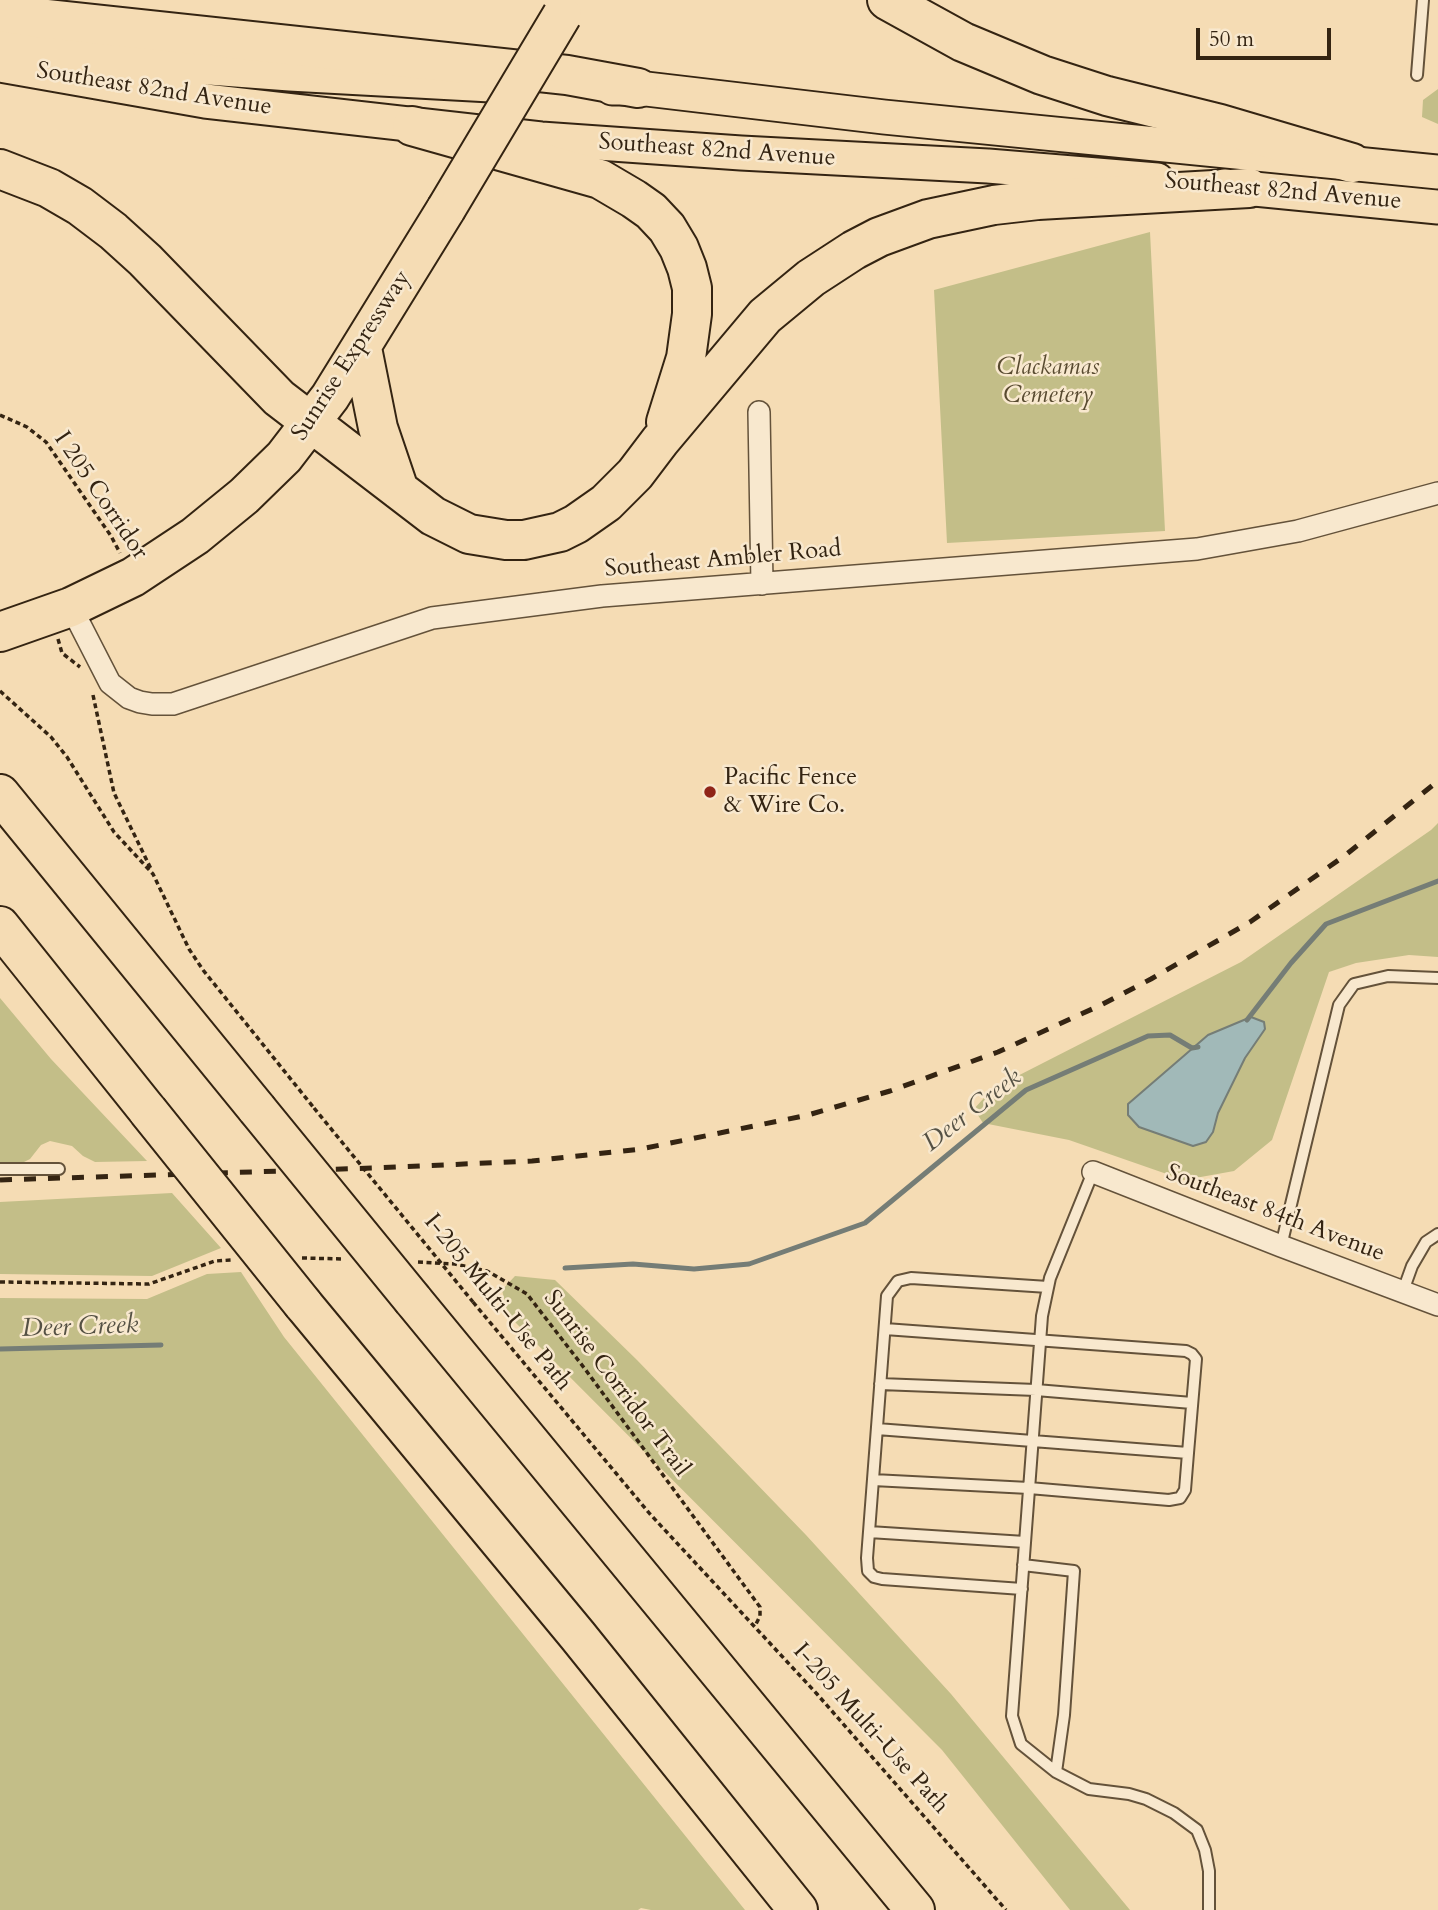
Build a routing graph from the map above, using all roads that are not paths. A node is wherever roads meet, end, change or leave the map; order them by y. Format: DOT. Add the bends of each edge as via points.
graph roads {
  1 [pos="887,0"];
  2 [pos="1423,0"];
  3 [pos="567,8"];
  4 [pos="0,12"];
  5 [pos="0,38"];
  6 [pos="0,65"];
  7 [pos="1417,75"];
  8 [pos="638,88"];
  9 [pos="412,126"];
  10 [pos="1352,163"];
  11 [pos="0,169"];
  12 [pos="1438,173"];
  13 [pos="1249,188"];
  14 [pos="1438,207"];
  15 [pos="362,348"];
  16 [pos="759,412"];
  17 [pos="312,423"];
  18 [pos="660,441"];
  19 [pos="399,490"];
  20 [pos="1438,493"];
  21 [pos="762,584"];
  22 [pos="71,607"];
  23 [pos="0,631"];
  24 [pos="0,794"];
  25 [pos="0,926"];
  26 [pos="1438,978"];
  27 [pos="59,1169"];
  28 [pos="0,1170"];
  29 [pos="1093,1172"];
  30 [pos="1438,1234"];
  31 [pos="1281,1246"];
  32 [pos="1048,1287"];
  33 [pos="1403,1291"];
  34 [pos="1438,1305"];
  35 [pos="885,1329"];
  36 [pos="1040,1340"];
  37 [pos="880,1384"];
  38 [pos="1036,1390"];
  39 [pos="1192,1403"];
  40 [pos="877,1429"];
  41 [pos="1032,1440"];
  42 [pos="1188,1452"];
  43 [pos="873,1480"];
  44 [pos="1029,1488"];
  45 [pos="869,1532"];
  46 [pos="1025,1542"];
  47 [pos="1023,1565"];
  48 [pos="1022,1589"];
  49 [pos="1056,1772"];
  50 [pos="797,1910"];
  51 [pos="915,1910"];
  52 [pos="1209,1910"];
  1 -- 10 [label="highway" via="963,42 1042,75"];
  2 -- 7 [label="lane"];
  3 -- 15 [label="highway, Sunrise Expressway, bridge"];
  4 -- 8 [label="highway" via="567,75"];
  5 -- 8 [label="main road, Southeast 82nd Avenue" via="192,67 559,88"];
  6 -- 9 [label="main road, Southeast 82nd Avenue" via="205,101"];
  8 -- 10 [label="main road, Southeast 82nd Avenue"];
  9 -- 13 [label="main road, Southeast 82nd Avenue"];
  9 -- 18 [label="highway" via="600,179 651,211 667,228 687,268 692,314 686,358"];
  10 -- 12 [label="main road, Southeast 82nd Avenue"];
  11 -- 17 [label="highway" via="49,188 113,231 279,398"];
  13 -- 14 [label="main road, Southeast 82nd Avenue"];
  13 -- 18 [label="highway" via="994,205 928,219 879,237 789,294 743,341"];
  15 -- 17 [label="highway, Sunrise Expressway"];
  15 -- 19 [label="highway" via="379,432"];
  16 -- 21 [label="street"];
  17 -- 19 [label="highway"];
  17 -- 22 [label="highway, Sunrise Expressway" via="228,510 133,577"];
  18 -- 19 [label="highway" via="606,503 576,524 543,536 506,540 469,534 433,516"];
  20 -- 21 [label="street, Southeast Ambler Road" via="1298,531 1215,546"];
  21 -- 22 [label="street, Southeast Ambler Road" via="602,596 432,618 173,704 129,698 110,683"];
  22 -- 23 [label="highway, Sunrise Expressway"];
  24 -- 51 [label="highway, bridge"];
  25 -- 50 [label="highway, bridge"];
  26 -- 31 [label="lane" via="1388,976 1354,984 1339,1004"];
  27 -- 28 [label="lane"];
  29 -- 31 [label="street, Southeast 84th Avenue"];
  29 -- 32 [label="lane"];
  30 -- 33 [label="lane" via="1426,1242"];
  31 -- 33 [label="street, Southeast 84th Avenue"];
  32 -- 35 [label="lane" via="911,1278 898,1281 887,1296"];
  32 -- 36 [label="lane"];
  33 -- 34 [label="street, Southeast 84th Avenue"];
  35 -- 36 [label="lane"];
  35 -- 37 [label="lane"];
  36 -- 38 [label="lane"];
  36 -- 39 [label="lane" via="1186,1351 1196,1359"];
  37 -- 38 [label="lane"];
  37 -- 40 [label="lane"];
  38 -- 39 [label="lane"];
  38 -- 41 [label="lane"];
  39 -- 42 [label="lane"];
  40 -- 41 [label="lane"];
  40 -- 43 [label="lane"];
  41 -- 42 [label="lane"];
  41 -- 44 [label="lane"];
  42 -- 44 [label="lane" via="1185,1490 1180,1498"];
  43 -- 44 [label="lane"];
  43 -- 45 [label="lane"];
  44 -- 46 [label="lane"];
  45 -- 46 [label="lane"];
  45 -- 48 [label="lane" via="868,1571 874,1577"];
  46 -- 47 [label="lane"];
  47 -- 48 [label="lane"];
  47 -- 49 [label="lane" via="1074,1571"];
  48 -- 49 [label="lane" via="1012,1716 1021,1744"];
  49 -- 52 [label="lane" via="1088,1789 1146,1799 1197,1830 1209,1871"];
}
